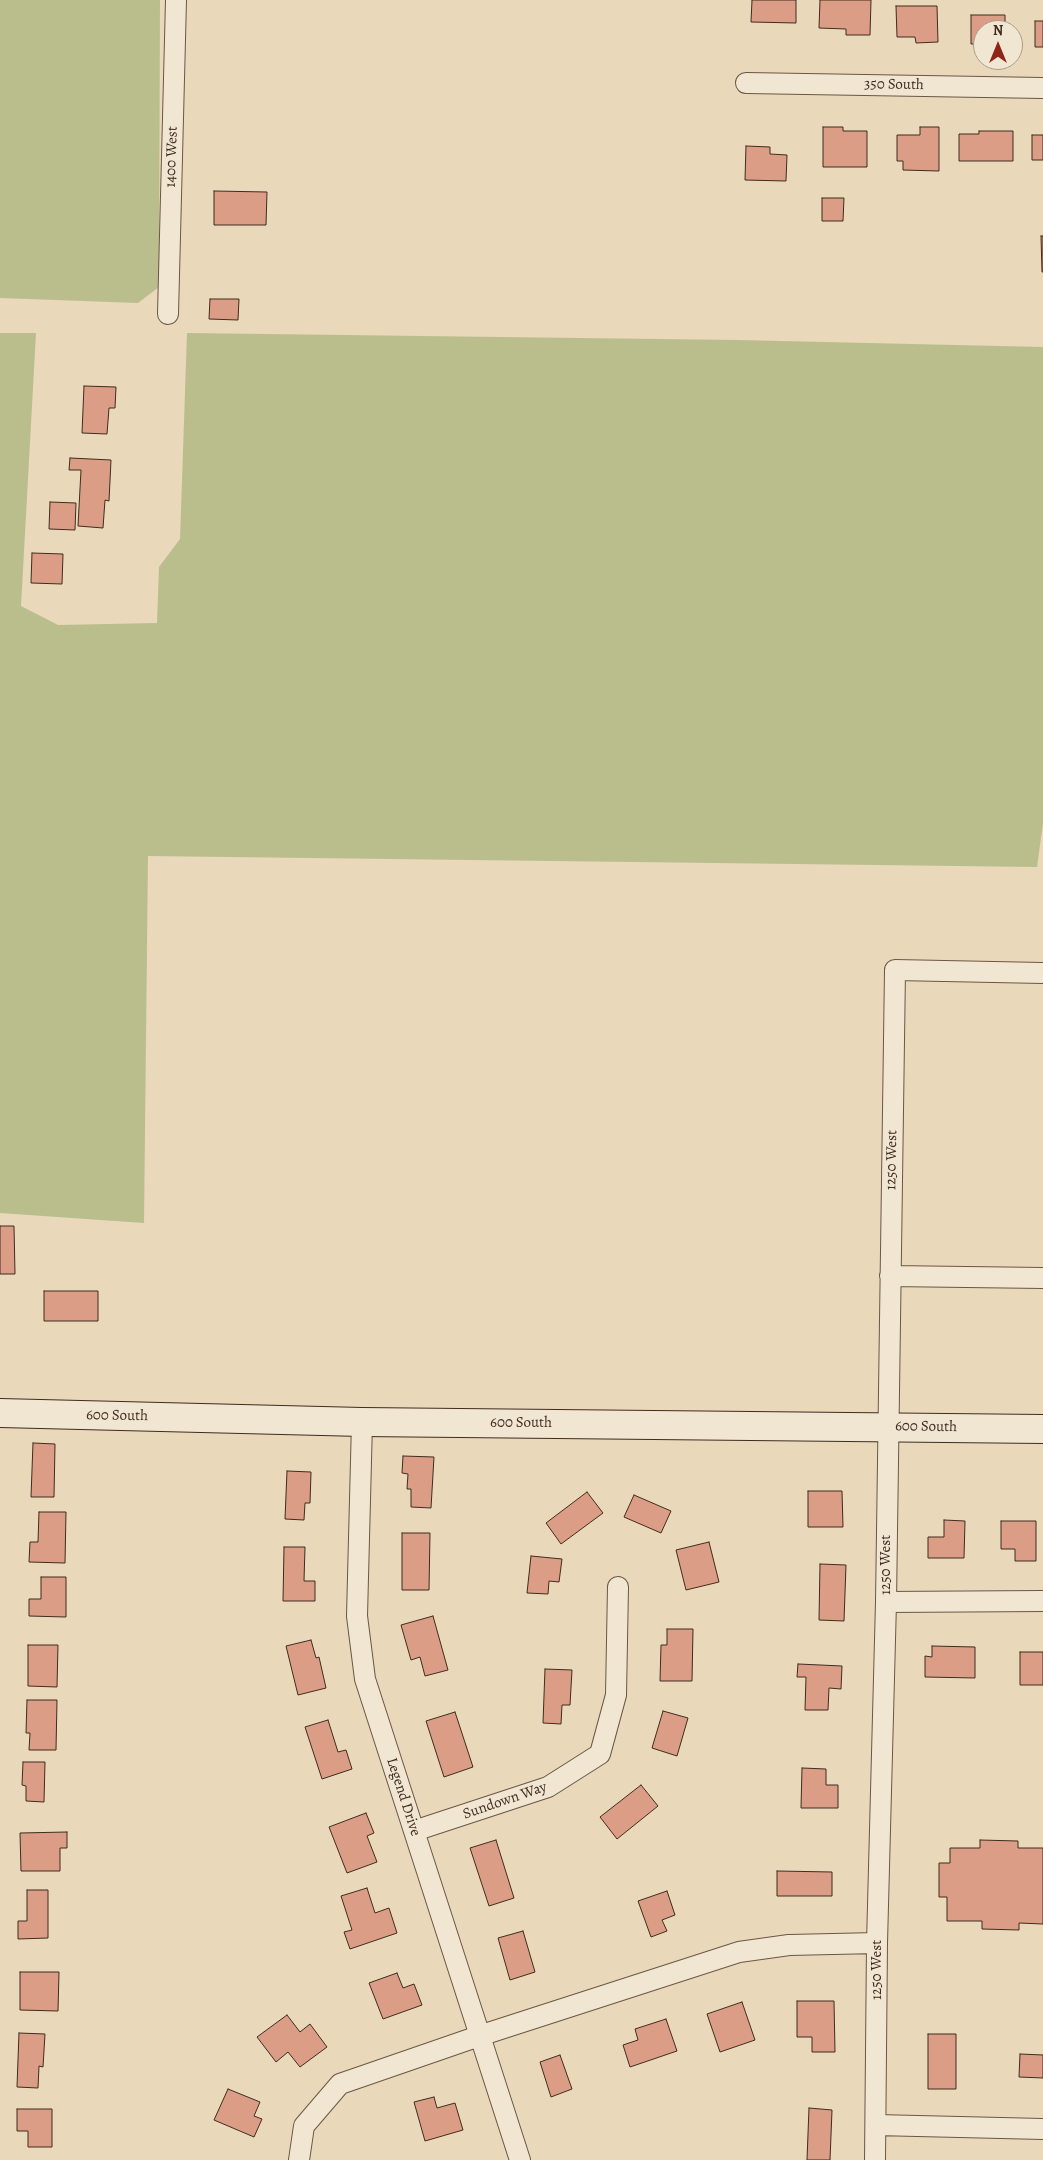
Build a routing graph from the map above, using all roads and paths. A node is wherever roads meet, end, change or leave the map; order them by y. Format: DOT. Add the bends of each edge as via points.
graph roads {
  1 [pos="176,0"];
  2 [pos="746,83"];
  3 [pos="1043,88"];
  4 [pos="168,314"];
  5 [pos="1043,973"];
  6 [pos="890,1276"];
  7 [pos="1043,1278"];
  8 [pos="0,1413"];
  9 [pos="362,1422"];
  10 [pos="888,1426"];
  11 [pos="1043,1428"];
  12 [pos="618,1587"];
  13 [pos="1043,1601"];
  14 [pos="886,1602"];
  15 [pos="414,1831"];
  16 [pos="877,1943"];
  17 [pos="480,2036"];
  18 [pos="876,2125"];
  19 [pos="1043,2129"];
  20 [pos="299,2160"];
  21 [pos="520,2160"];
  22 [pos="875,2160"];
  1 -- 4 [label="street, 1400 West"];
  2 -- 3 [label="street, 350 South"];
  5 -- 6 [label="street, 1250 West" via="895,970"];
  6 -- 7 [label="street"];
  6 -- 10 [label="street, 1250 West"];
  8 -- 9 [label="main road, 600 South"];
  9 -- 10 [label="main road, 600 South"];
  9 -- 15 [label="street, Legend Drive" via="357,1616 365,1679"];
  10 -- 11 [label="main road, 600 South"];
  10 -- 14 [label="street, 1250 West"];
  12 -- 15 [label="street, Sundown Way" via="616,1695 600,1754 548,1787"];
  13 -- 14 [label="street"];
  14 -- 16 [label="street, 1250 West"];
  15 -- 17 [label="street, Legend Drive"];
  16 -- 17 [label="street" via="789,1945 739,1952"];
  16 -- 18 [label="street, 1250 West"];
  17 -- 20 [label="street" via="340,2084 304,2126"];
  17 -- 21 [label="street, Legend Drive"];
  18 -- 19 [label="street"];
  18 -- 22 [label="street, 1250 West"];
}
